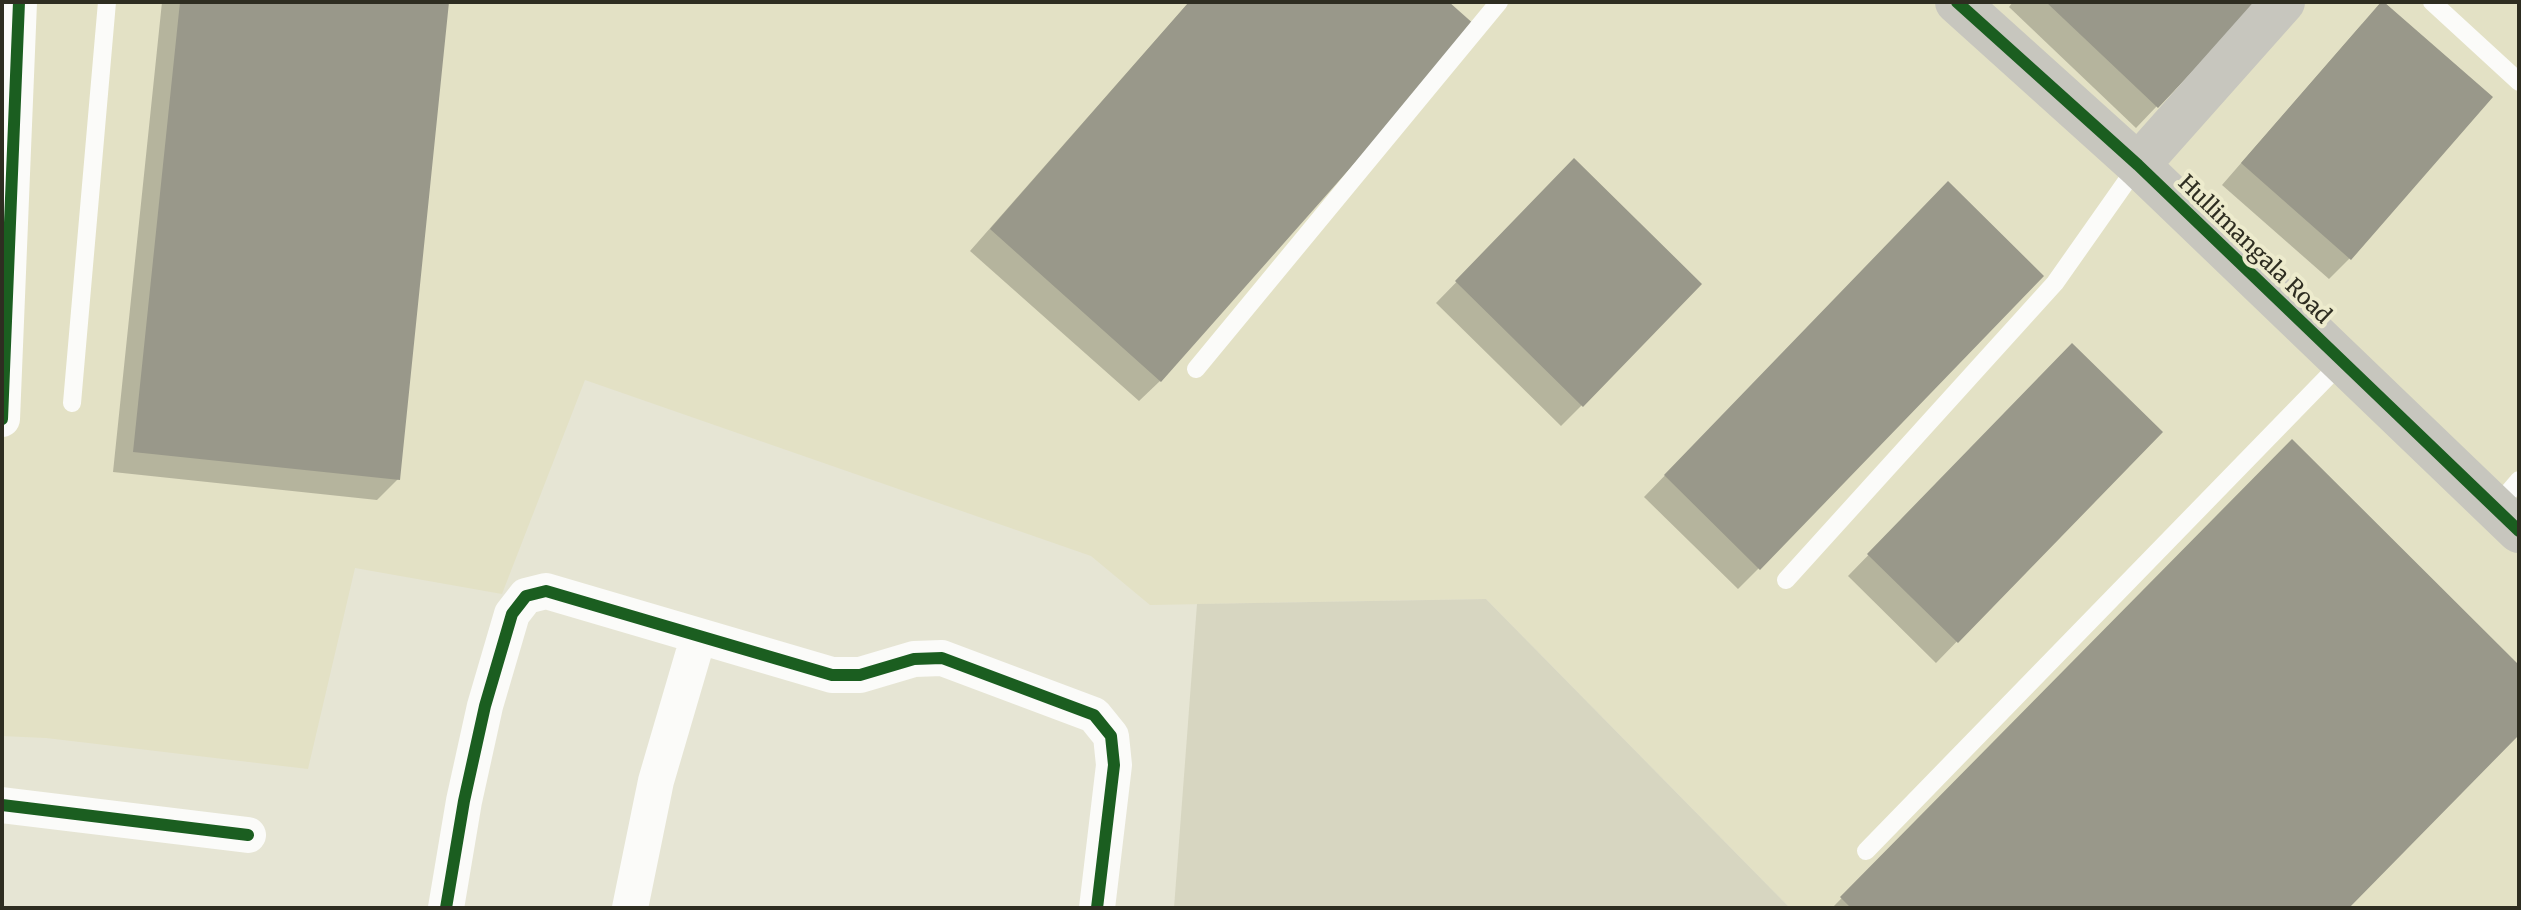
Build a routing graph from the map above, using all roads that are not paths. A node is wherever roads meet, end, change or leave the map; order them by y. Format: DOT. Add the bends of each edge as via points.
graph roads {
  1 [pos="19,2"];
  2 [pos="107,2"];
  3 [pos="1499,2"];
  4 [pos="1957,2"];
  5 [pos="2283,2"];
  6 [pos="2432,2"];
  7 [pos="2519,82"];
  8 [pos="2138,165"];
  9 [pos="5,282"];
  10 [pos="2342,362"];
  11 [pos="1196,369"];
  12 [pos="72,403"];
  13 [pos="2,419"];
  14 [pos="2511,506"];
  15 [pos="1786,580"];
  16 [pos="698,638"];
  17 [pos="2,805"];
  18 [pos="248,835"];
  19 [pos="1866,851"];
  20 [pos="446,908"];
  21 [pos="630,908"];
  22 [pos="1097,908"];
  1 -- 9 [label="street"];
  2 -- 12 [label="lane"];
  3 -- 11 [label="lane"];
  4 -- 8 [label="street, Hullimangala Road"];
  5 -- 8 [label="street"];
  6 -- 7 [label="lane"];
  8 -- 10 [label="street, Hullimangala Road"];
  8 -- 15 [label="lane" via="2055,283"];
  9 -- 13 [label="street"];
  10 -- 14 [label="street, Hullimangala Road"];
  10 -- 19 [label="lane"];
  16 -- 20 [label="street" via="546,591 526,596 512,614 485,706"];
  16 -- 21 [label="street" via="656,781"];
  16 -- 22 [label="street" via="846,676 914,659 942,658 1094,715 1111,736 1114,765"];
  17 -- 18 [label="street"];
}
